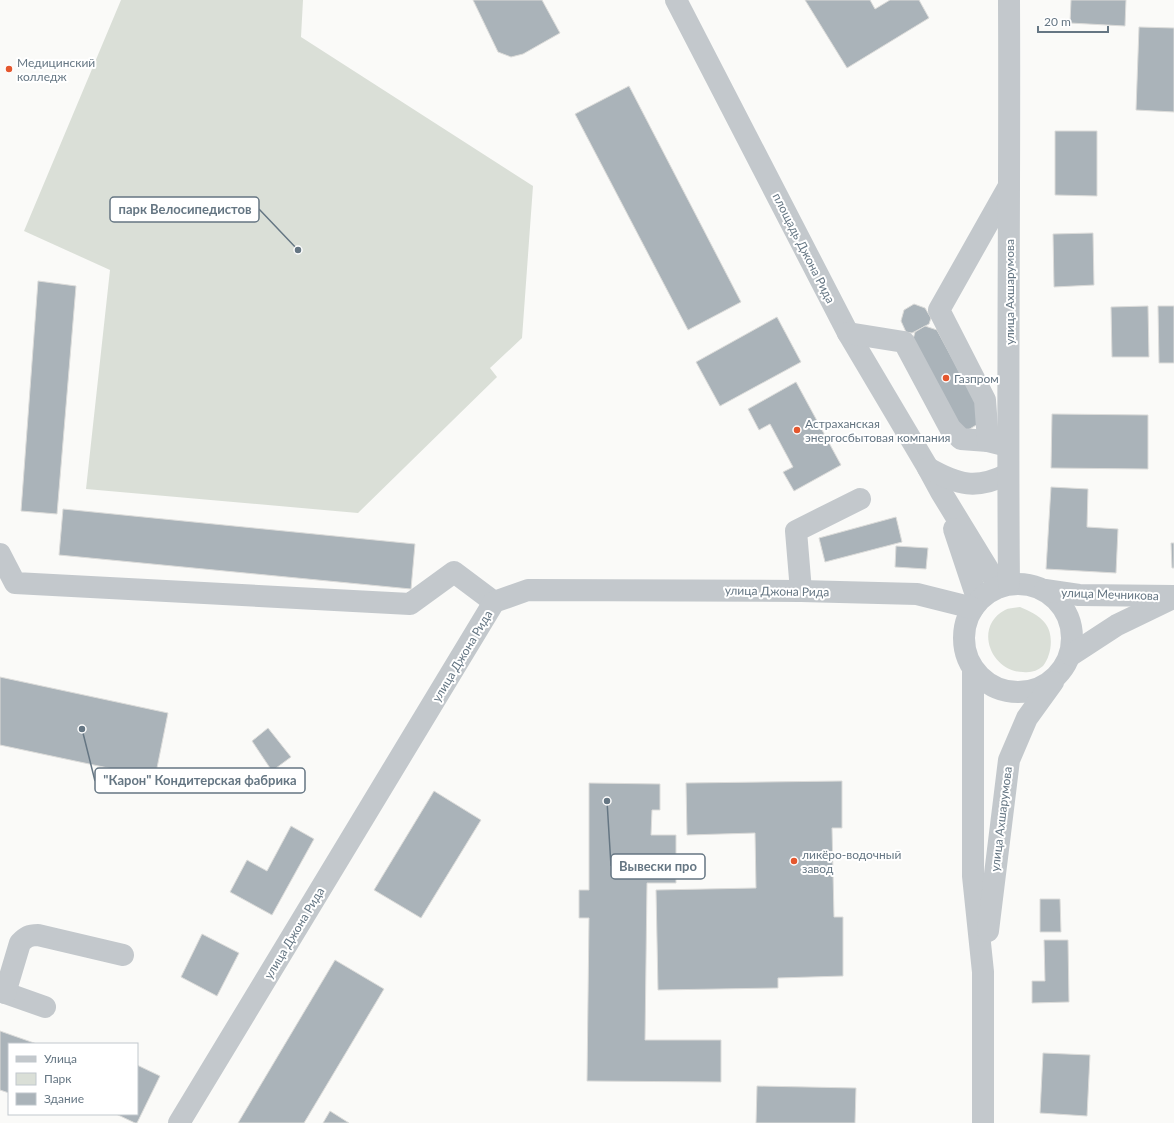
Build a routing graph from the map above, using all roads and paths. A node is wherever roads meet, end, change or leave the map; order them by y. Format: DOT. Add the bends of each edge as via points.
graph roads {
  1 [pos="676,0"];
  2 [pos="1009,0"];
  3 [pos="1010,184"];
  4 [pos="848,333"];
  5 [pos="998,444"];
  6 [pos="928,468"];
  7 [pos="1008,474"];
  8 [pos="941,492"];
  9 [pos="860,499"];
  10 [pos="0,554"];
  11 [pos="1004,586"];
  12 [pos="1045,590"];
  13 [pos="801,591"];
  14 [pos="1174,597"];
  15 [pos="494,602"];
  16 [pos="976,604"];
  17 [pos="1071,655"];
  18 [pos="973,669"];
  19 [pos="1055,679"];
  20 [pos="123,955"];
  21 [pos="983,972"];
  22 [pos="2,992"];
  23 [pos="45,1007"];
  24 [pos="178,1123"];
  25 [pos="983,1123"];
  1 -- 4 [label="street, площадь Джона Рида"];
  2 -- 3 [label="street, улица Ахшарумова"];
  3 -- 5 [label="street, улица Ахшарумова"];
  3 -- 5 [label="street" via="939,310 985,400"];
  4 -- 5 [label="street" via="904,342 950,428 961,439"];
  4 -- 6 [label="street, площадь Джона Рида"];
  5 -- 7 [label="street, улица Ахшарумова"];
  6 -- 7 [label="street" via="955,482 970,484 994,481"];
  6 -- 8 [label="street, площадь Джона Рида"];
  7 -- 11 [label="street, улица Ахшарумова"];
  8 -- 11 [label="street, площадь Джона Рида"];
  8 -- 16 [label="street, площадь Джона Рида"];
  9 -- 13 [label="street" via="796,531"];
  10 -- 15 [label="street" via="15,583 410,604 454,572"];
  11 -- 12 [label="street" via="1028,584"];
  11 -- 16 [label="street" via="984,595"];
  12 -- 14 [label="street, улица Мечникова" via="1079,595"];
  12 -- 17 [label="street" via="1060,602 1069,618 1073,636"];
  13 -- 15 [label="street, улица Джона Рида" via="528,590"];
  13 -- 16 [label="street, улица Джона Рида" via="917,594"];
  14 -- 17 [label="street, улица Мечникова" via="1117,625"];
  15 -- 24 [label="street, улица Джона Рида"];
  16 -- 18 [label="street" via="966,623 964,638 966,655"];
  17 -- 19 [label="street" via="1065,668"];
  18 -- 19 [label="street" via="986,683 1003,691 1022,693 1040,689"];
  18 -- 21 [label="street, улица Ахшарумова" via="973,876"];
  19 -- 21 [label="street, улица Ахшарумова" via="1027,718 1009,760"];
  20 -- 22 [label="street" via="31,935 20,943"];
  21 -- 25 [label="street, улица Ахшарумова"];
  22 -- 23 [label="street"];
}
